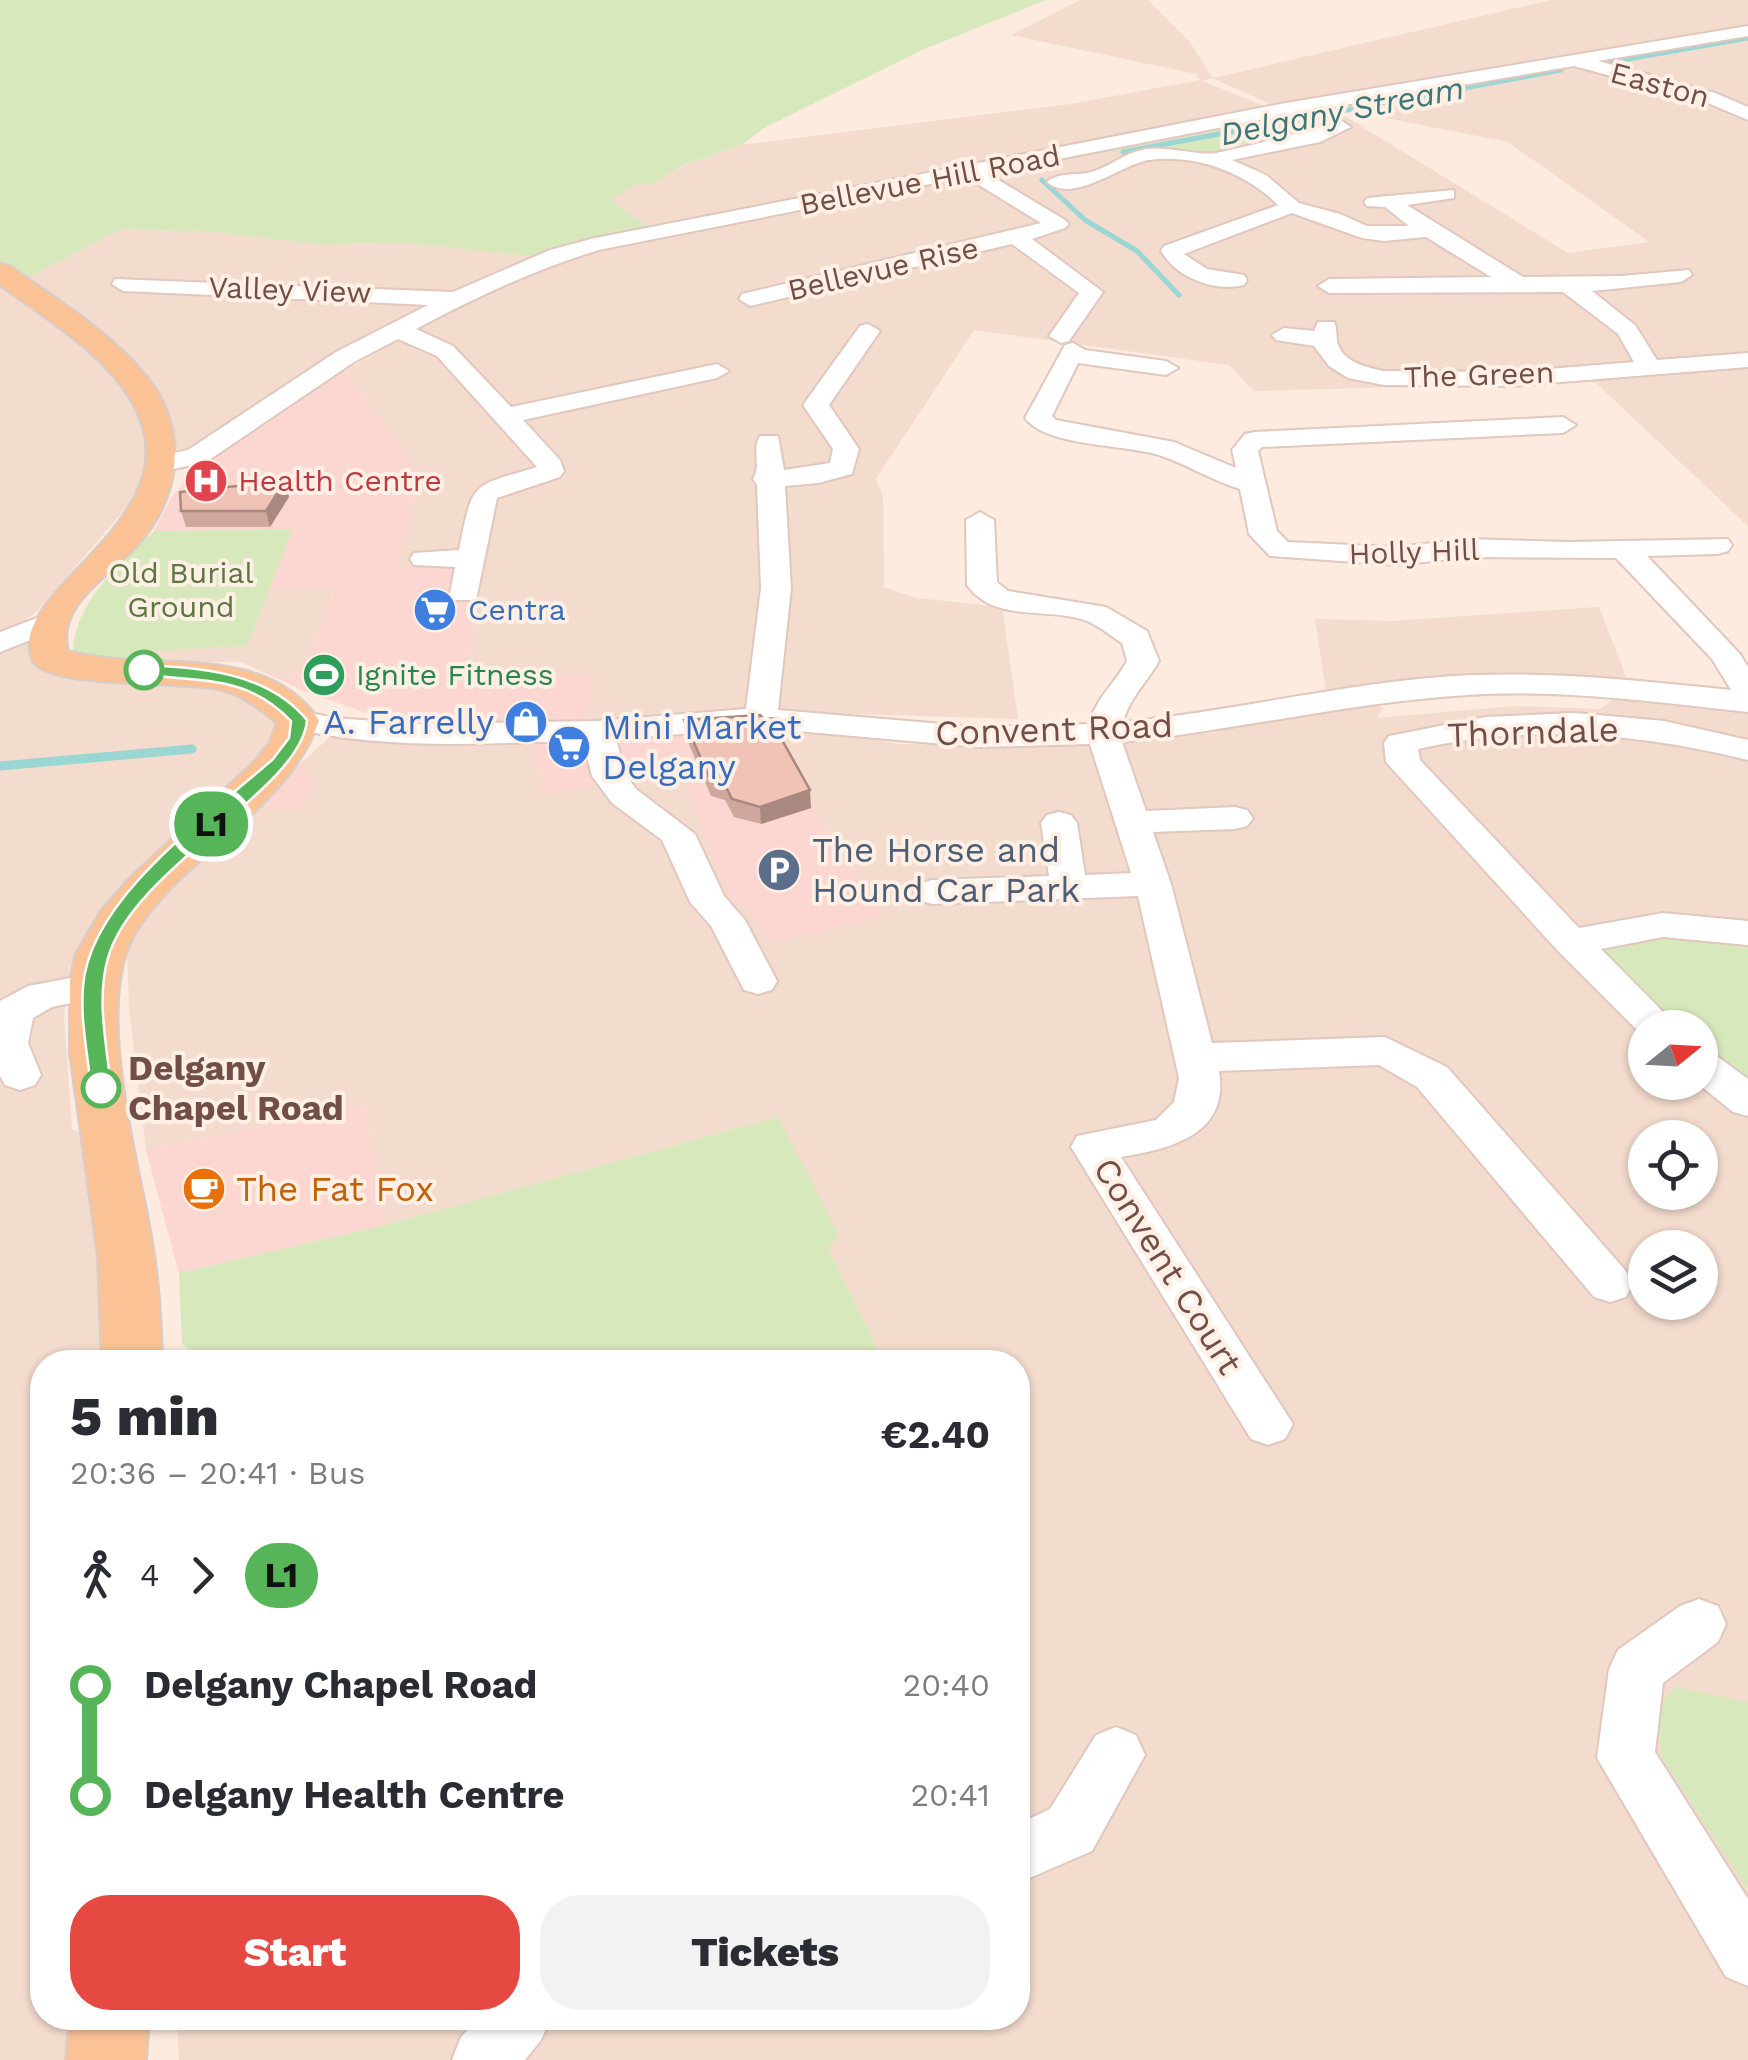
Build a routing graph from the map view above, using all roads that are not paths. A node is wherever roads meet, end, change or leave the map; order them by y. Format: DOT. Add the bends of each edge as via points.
graph roads {
  1 [pos="1748,31"];
  2 [pos="1572,59"];
  3 [pos="1748,114"];
  4 [pos="1342,127"];
  5 [pos="1095,148"];
  6 [pos="1127,159"];
  7 [pos="1216,160"];
  8 [pos="971,172"];
  9 [pos="1057,182"];
  10 [pos="1447,194"];
  11 [pos="1388,199"];
  12 [pos="1292,207"];
  13 [pos="1341,210"];
  14 [pos="1428,230"];
  15 [pos="1016,237"];
  16 [pos="0,272"];
  17 [pos="1680,274"];
  18 [pos="1236,280"];
  19 [pos="1516,283"];
  20 [pos="123,284"];
  21 [pos="1568,285"];
  22 [pos="1329,286"];
  23 [pos="456,298"];
  24 [pos="750,299"];
  25 [pos="398,330"];
  26 [pos="868,331"];
  27 [pos="1284,335"];
  28 [pos="1068,347"];
  29 [pos="1748,360"];
  30 [pos="1166,368"];
  31 [pos="1650,368"];
  32 [pos="716,370"];
  33 [pos="507,416"];
  34 [pos="1563,425"];
  35 [pos="768,442"];
  36 [pos="160,464"];
  37 [pos="768,479"];
  38 [pos="1253,482"];
  39 [pos="980,520"];
  40 [pos="1718,546"];
  41 [pos="1624,549"];
  42 [pos="472,558"];
  43 [pos="424,559"];
  44 [pos="465,594"];
  45 [pos="15,634"];
  46 [pos="1748,692"];
  47 [pos="1748,702"];
  48 [pos="762,718"];
  49 [pos="299,720"];
  50 [pos="597,731"];
  51 [pos="1103,734"];
  52 [pos="1748,750"];
  53 [pos="1234,818"];
  54 [pos="1132,822"];
  55 [pos="1059,823"];
  56 [pos="1153,884"];
  57 [pos="1069,887"];
  58 [pos="932,892"];
  59 [pos="1748,933"];
  60 [pos="1571,942"];
  61 [pos="758,981"];
  62 [pos="92,987"];
  63 [pos="1641,1010"];
  64 [pos="1193,1058"];
  65 [pos="20,1075"];
  66 [pos="1718,1078"];
  67 [pos="1748,1101"];
  68 [pos="1610,1284"];
  69 [pos="132,1350"];
  70 [pos="1268,1424"];
  71 [pos="1699,1624"];
  72 [pos="1116,1755"];
  73 [pos="1030,1849"];
  74 [pos="1748,1955"];
  75 [pos="109,2030"];
  76 [pos="509,2030"];
  77 [pos="106,2060"];
  78 [pos="484,2060"];
  1 -- 2 [label="street, Bellevue Hill Road"];
  2 -- 3 [label="street, Easton"];
  2 -- 5 [label="street, Bellevue Hill Road"];
  4 -- 7 [label="street" via="1329,135 1248,146"];
  5 -- 6 [label="street"];
  5 -- 8 [label="street, Bellevue Hill Road"];
  6 -- 7 [label="street" via="1170,153"];
  6 -- 9 [label="street" via="1094,177"];
  7 -- 12 [label="street"];
  8 -- 15 [label="street, Bellevue Rise" via="1058,224"];
  8 -- 23 [label="street, Bellevue Hill Road" via="595,244"];
  10 -- 11 [label="street"];
  11 -- 13 [label="street"];
  11 -- 14 [label="street"];
  12 -- 14 [label="street" via="1362,232"];
  12 -- 18 [label="street" via="1172,252 1190,272"];
  14 -- 19 [label="street"];
  15 -- 24 [label="street, Bellevue Rise"];
  15 -- 28 [label="street, Bellevue Rise" via="1092,292"];
  16 -- 36 [label="main road" via="124,370 150,404"];
  17 -- 21 [label="street"];
  19 -- 21 [label="street"];
  19 -- 22 [label="street"];
  20 -- 23 [label="street, Valley View"];
  21 -- 31 [label="street" via="1626,330"];
  23 -- 25 [label="street, Bellevue Hill Road"];
  25 -- 33 [label="street" via="446,351"];
  25 -- 36 [label="street, Bellevue Hill Road" via="196,456"];
  26 -- 37 [label="street" via="816,405 846,449 843,468"];
  27 -- 31 [label="street, The Green" via="1326,333 1326,347 1338,361 1384,378 1512,379"];
  28 -- 30 [label="street"];
  28 -- 38 [label="street" via="1038,418 1048,426 1165,448"];
  29 -- 31 [label="street, The Green"];
  32 -- 33 [label="street"];
  33 -- 42 [label="street" via="551,472 482,496"];
  34 -- 38 [label="street, Holly Hill" via="1254,440 1245,450"];
  35 -- 37 [label="street"];
  36 -- 45 [label="main road" via="133,528"];
  37 -- 48 [label="street" via="776,588"];
  38 -- 41 [label="street, Holly Hill" via="1263,534 1280,550 1397,556 1468,548"];
  39 -- 51 [label="street" via="982,585 998,599 1096,613 1136,638 1142,661 1128,688 1113,698"];
  40 -- 41 [label="street, Holly Hill"];
  41 -- 46 [label="street" via="1724,654"];
  42 -- 43 [label="street"];
  42 -- 44 [label="street"];
  45 -- 49 [label="main road" via="62,662 196,672 242,683 278,699"];
  47 -- 51 [label="street, Convent Road" via="1591,685 1470,686 1324,700"];
  48 -- 50 [label="street, Convent Road"];
  48 -- 51 [label="street, Convent Road" via="934,736"];
  49 -- 50 [label="street, Convent Road" via="420,734"];
  49 -- 62 [label="main road" via="297,738 278,762 123,910 99,954"];
  50 -- 61 [label="street" via="609,776 624,796 677,834 708,902 726,920"];
  51 -- 54 [label="street, Convent Court"];
  52 -- 60 [label="street, Thorndale" via="1616,726 1540,724 1446,731 1401,743 1403,762"];
  53 -- 54 [label="street"];
  54 -- 56 [label="street, Convent Court"];
  55 -- 57 [label="street"];
  56 -- 57 [label="street"];
  56 -- 64 [label="street, Convent Court"];
  57 -- 58 [label="street"];
  59 -- 60 [label="street" via="1663,925"];
  60 -- 63 [label="street, Thorndale"];
  62 -- 65 [label="street" via="42,995 14,1011 8,1043"];
  62 -- 69 [label="main road"];
  64 -- 68 [label="street" via="1385,1051 1432,1077"];
  64 -- 70 [label="street, Convent Court" via="1200,1078 1194,1108 1168,1132 1092,1147"];
  66 -- 67 [label="street"];
  71 -- 74 [label="street" via="1636,1670 1626,1758"];
  72 -- 73 [label="street" via="1071,1830"];
  75 -- 77 [label="main road"];
  76 -- 78 [label="street"];
}
